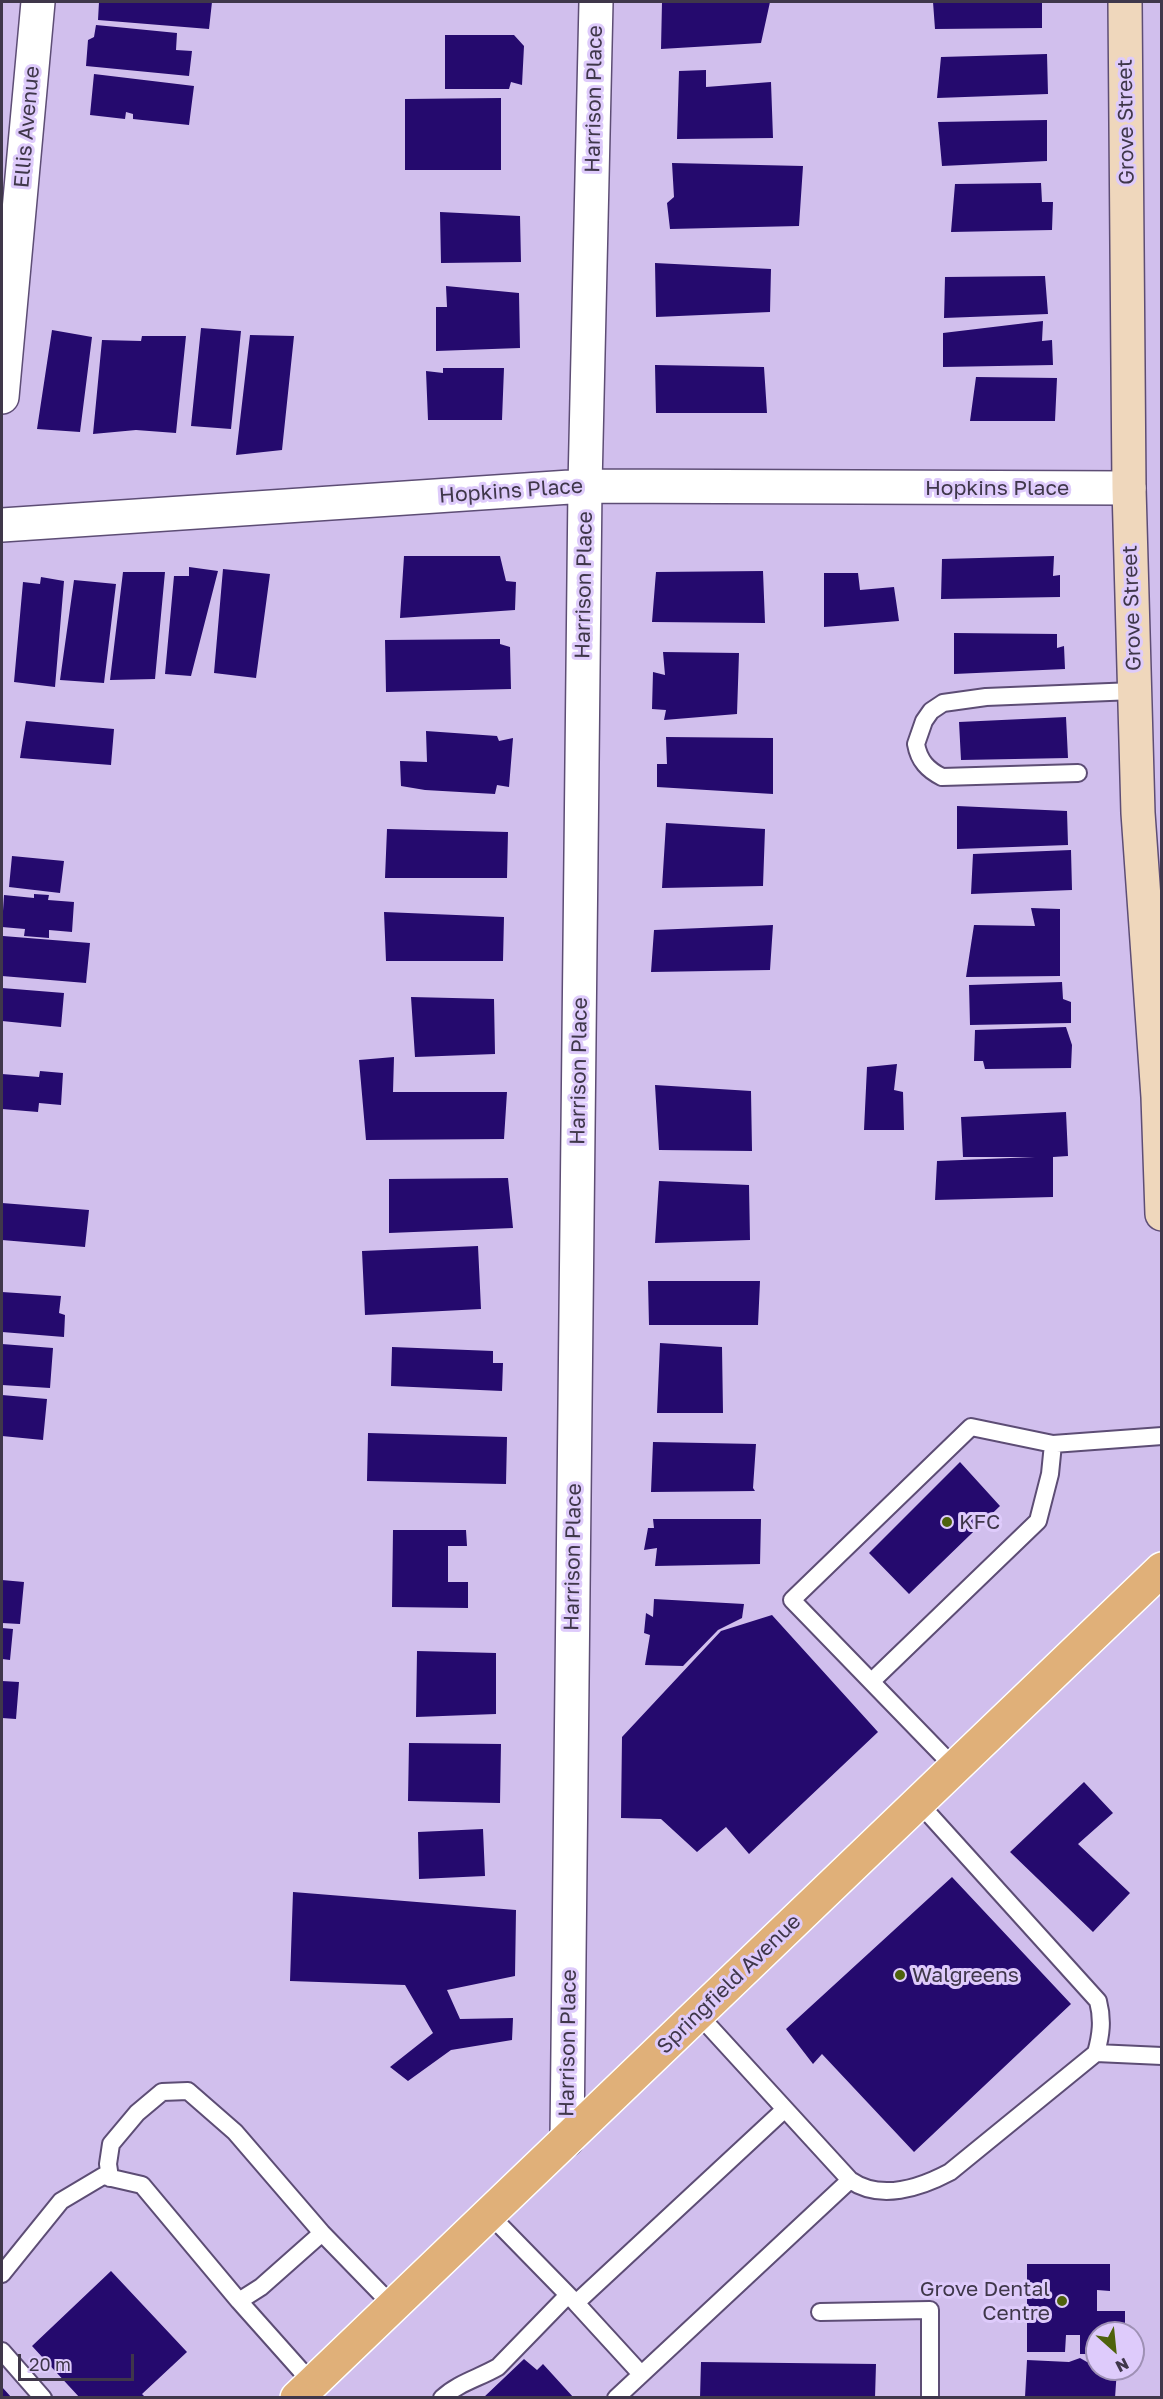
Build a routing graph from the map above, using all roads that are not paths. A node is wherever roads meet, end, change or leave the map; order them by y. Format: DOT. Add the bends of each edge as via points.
graph roads {
  1 [pos="38,2"];
  2 [pos="596,2"];
  3 [pos="1125,2"];
  4 [pos="2,397"];
  5 [pos="585,486"];
  6 [pos="1129,488"];
  7 [pos="2,525"];
  8 [pos="1134,691"];
  9 [pos="1078,773"];
  10 [pos="1160,1097"];
  11 [pos="1161,1214"];
  12 [pos="1161,1436"];
  13 [pos="1053,1444"];
  14 [pos="1161,1569"];
  15 [pos="872,1681"];
  16 [pos="955,1768"];
  17 [pos="919,1803"];
  18 [pos="698,2014"];
  19 [pos="1096,2053"];
  20 [pos="1161,2056"];
  21 [pos="785,2109"];
  22 [pos="567,2140"];
  23 [pos="110,2178"];
  24 [pos="850,2180"];
  25 [pos="489,2214"];
  26 [pos="322,2233"];
  27 [pos="2,2274"];
  28 [pos="572,2299"];
  29 [pos="239,2301"];
  30 [pos="393,2306"];
  31 [pos="820,2312"];
  32 [pos="2,2351"];
  33 [pos="641,2374"];
  34 [pos="305,2390"];
  35 [pos="43,2397"];
  36 [pos="442,2397"];
  37 [pos="616,2397"];
  38 [pos="930,2397"];
  1 -- 4 [label="street, Ellis Avenue"];
  2 -- 5 [label="street, Harrison Place"];
  3 -- 6 [label="main road, Grove Street"];
  5 -- 6 [label="street, Hopkins Place"];
  5 -- 7 [label="street, Hopkins Place"];
  5 -- 22 [label="street, Harrison Place"];
  6 -- 8 [label="main road, Grove Street"];
  8 -- 9 [label="lane" via="943,703 924,721 916,744 922,762 942,777"];
  8 -- 10 [label="main road, Grove Street" via="1138,813"];
  10 -- 11 [label="main road, Grove Street"];
  12 -- 13 [label="lane"];
  13 -- 15 [label="lane" via="1038,1521"];
  13 -- 15 [label="lane" via="970,1427 792,1600"];
  14 -- 16 [label="main road, Springfield Avenue"];
  15 -- 16 [label="lane"];
  16 -- 17 [label="main road, Springfield Avenue"];
  17 -- 18 [label="main road, Springfield Avenue"];
  17 -- 19 [label="lane" via="1098,2001 1102,2015"];
  18 -- 21 [label="lane"];
  18 -- 22 [label="main road, Springfield Avenue"];
  19 -- 20 [label="lane"];
  19 -- 24 [label="lane" via="969,2159 927,2184 872,2191"];
  21 -- 24 [label="lane"];
  21 -- 28 [label="lane"];
  22 -- 25 [label="main road, Springfield Avenue"];
  23 -- 26 [label="lane" via="111,2144 137,2114 162,2092 188,2091 235,2132"];
  23 -- 27 [label="lane" via="103,2176 61,2201"];
  23 -- 29 [label="lane" via="142,2185"];
  24 -- 33 [label="lane"];
  25 -- 28 [label="lane"];
  25 -- 30 [label="main road, Springfield Avenue"];
  26 -- 29 [label="lane" via="261,2287"];
  26 -- 30 [label="lane"];
  28 -- 33 [label="lane"];
  28 -- 36 [label="lane" via="498,2367"];
  29 -- 34 [label="lane"];
  30 -- 34 [label="main road, Springfield Avenue"];
  31 -- 38 [label="lane" via="930,2310"];
  32 -- 35 [label="lane"];
  33 -- 37 [label="lane"];
}
